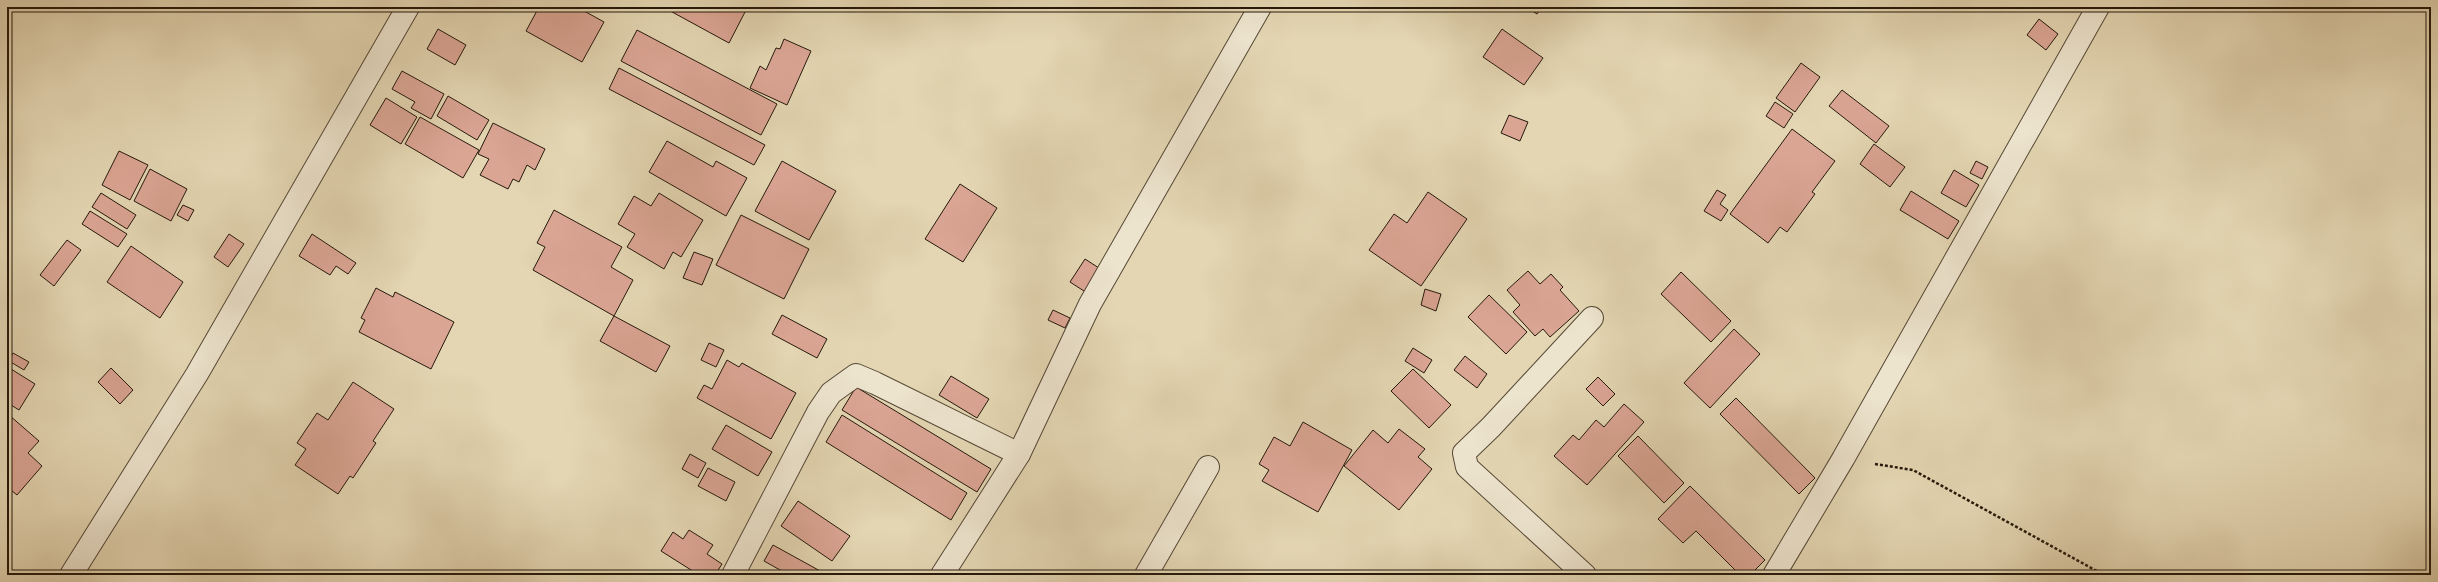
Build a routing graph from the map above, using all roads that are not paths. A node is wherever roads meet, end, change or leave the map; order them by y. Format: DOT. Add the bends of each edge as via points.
graph roads {
  1 [pos="408,7"];
  2 [pos="1260,7"];
  3 [pos="2098,7"];
  4 [pos="1592,318"];
  5 [pos="1019,454"];
  6 [pos="1208,467"];
  7 [pos="71,575"];
  8 [pos="733,575"];
  9 [pos="942,575"];
  10 [pos="1146,575"];
  11 [pos="1585,575"];
  12 [pos="1774,575"];
  1 -- 7 [label="street" via="197,374"];
  2 -- 5 [label="street" via="1090,304"];
  3 -- 12 [label="street"];
  4 -- 11 [label="street" via="1464,453 1467,467"];
  5 -- 8 [label="street" via="856,375 831,393 818,412"];
  5 -- 9 [label="street"];
  6 -- 10 [label="street"];
}
